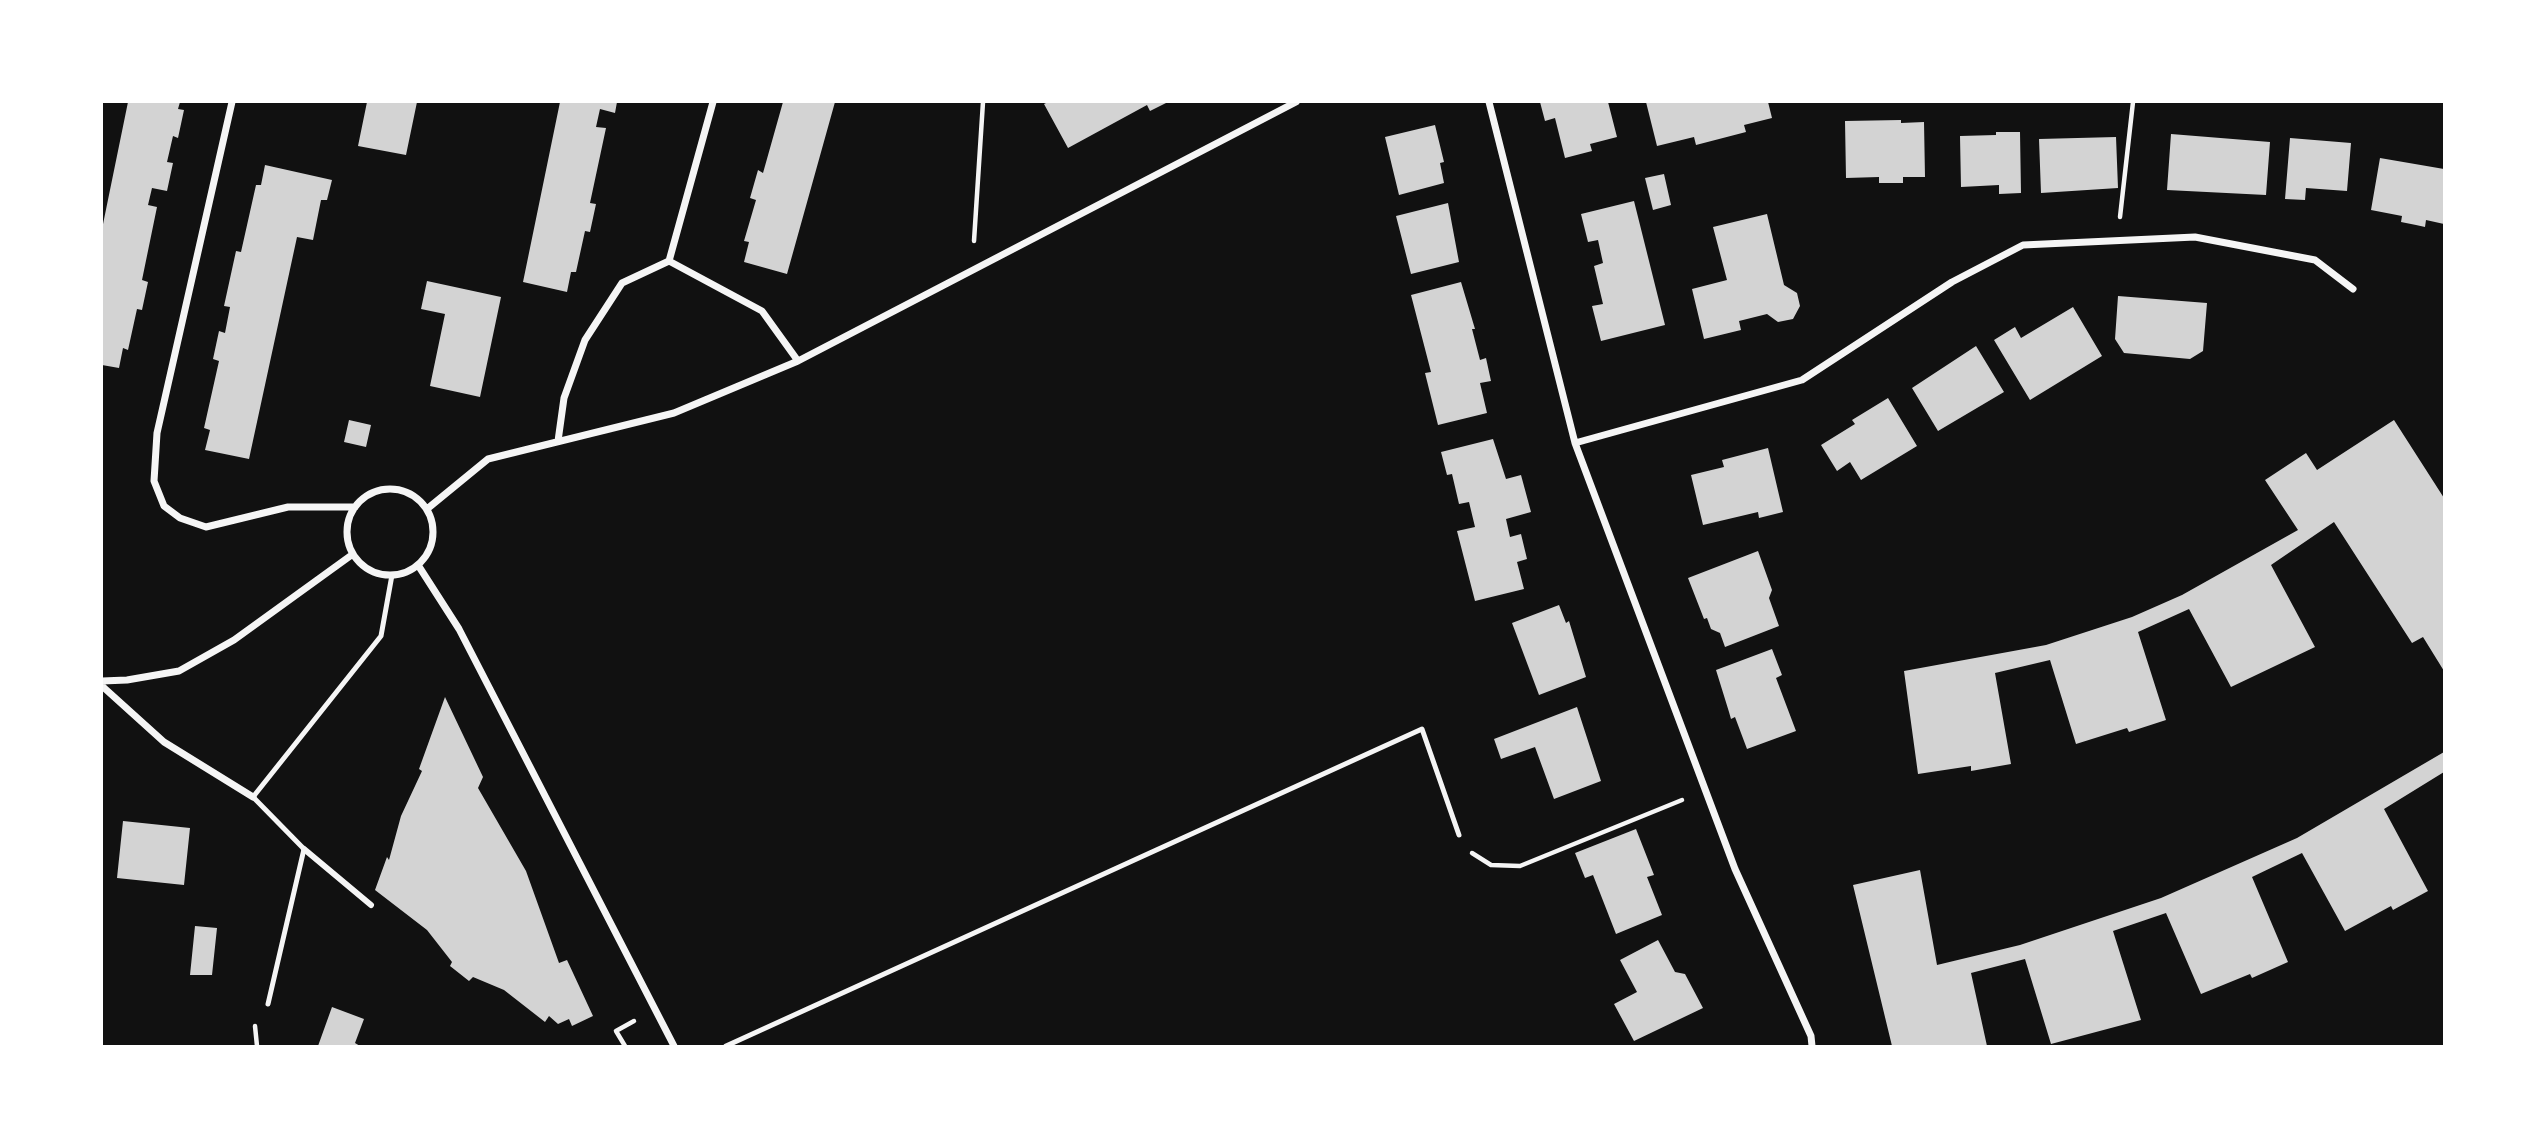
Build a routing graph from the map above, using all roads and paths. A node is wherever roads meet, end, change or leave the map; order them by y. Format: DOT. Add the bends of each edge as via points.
graph roads {
  1 [pos="232,102"];
  2 [pos="713,102"];
  3 [pos="983,102"];
  4 [pos="1296,102"];
  5 [pos="1489,102"];
  6 [pos="2133,102"];
  7 [pos="2117,239"];
  8 [pos="668,261"];
  9 [pos="972,270"];
  10 [pos="2353,289"];
  11 [pos="798,361"];
  12 [pos="558,441"];
  13 [pos="1575,443"];
  14 [pos="355,507"];
  15 [pos="427,509"];
  16 [pos="352,554"];
  17 [pos="418,565"];
  18 [pos="392,575"];
  19 [pos="102,684"];
  20 [pos="1705,791"];
  21 [pos="253,797"];
  22 [pos="1459,835"];
  23 [pos="304,849"];
  24 [pos="372,905"];
  25 [pos="268,1004"];
  26 [pos="674,1046"];
  27 [pos="726,1046"];
  28 [pos="1812,1046"];
  1 -- 14 [label="street" via="157,433 154,481 164,506 180,518 206,527 288,507"];
  2 -- 8 [label="street"];
  3 -- 9 [label="path"];
  4 -- 9 [label="street"];
  5 -- 13 [label="street"];
  6 -- 7 [label="path"];
  7 -- 10 [label="street" via="2195,237 2315,260"];
  7 -- 13 [label="street" via="2023,245 1952,282 1802,380"];
  8 -- 11 [label="street" via="762,312"];
  8 -- 12 [label="street" via="622,283 585,340 564,398"];
  9 -- 11 [label="street"];
  11 -- 12 [label="street" via="674,413"];
  12 -- 15 [label="street" via="488,459"];
  13 -- 20 [label="street"];
  14 -- 15 [label="street" via="375,492 390,489 406,492"];
  14 -- 16 [label="street" via="348,529"];
  15 -- 17 [label="street" via="433,537 428,554"];
  16 -- 18 [label="street" via="377,573"];
  16 -- 19 [label="street" via="234,640 179,671"];
  17 -- 18 [label="street"];
  17 -- 26 [label="street" via="459,629"];
  18 -- 21 [label="lane" via="380,636"];
  19 -- 21 [label="street" via="164,742"];
  20 -- 22 [label="path" via="1520,866 1491,865 1473,853"];
  20 -- 28 [label="street"];
  21 -- 23 [label="lane"];
  22 -- 27 [label="lane" via="1422,730"];
  23 -- 24 [label="street"];
  23 -- 25 [label="lane"];
}
